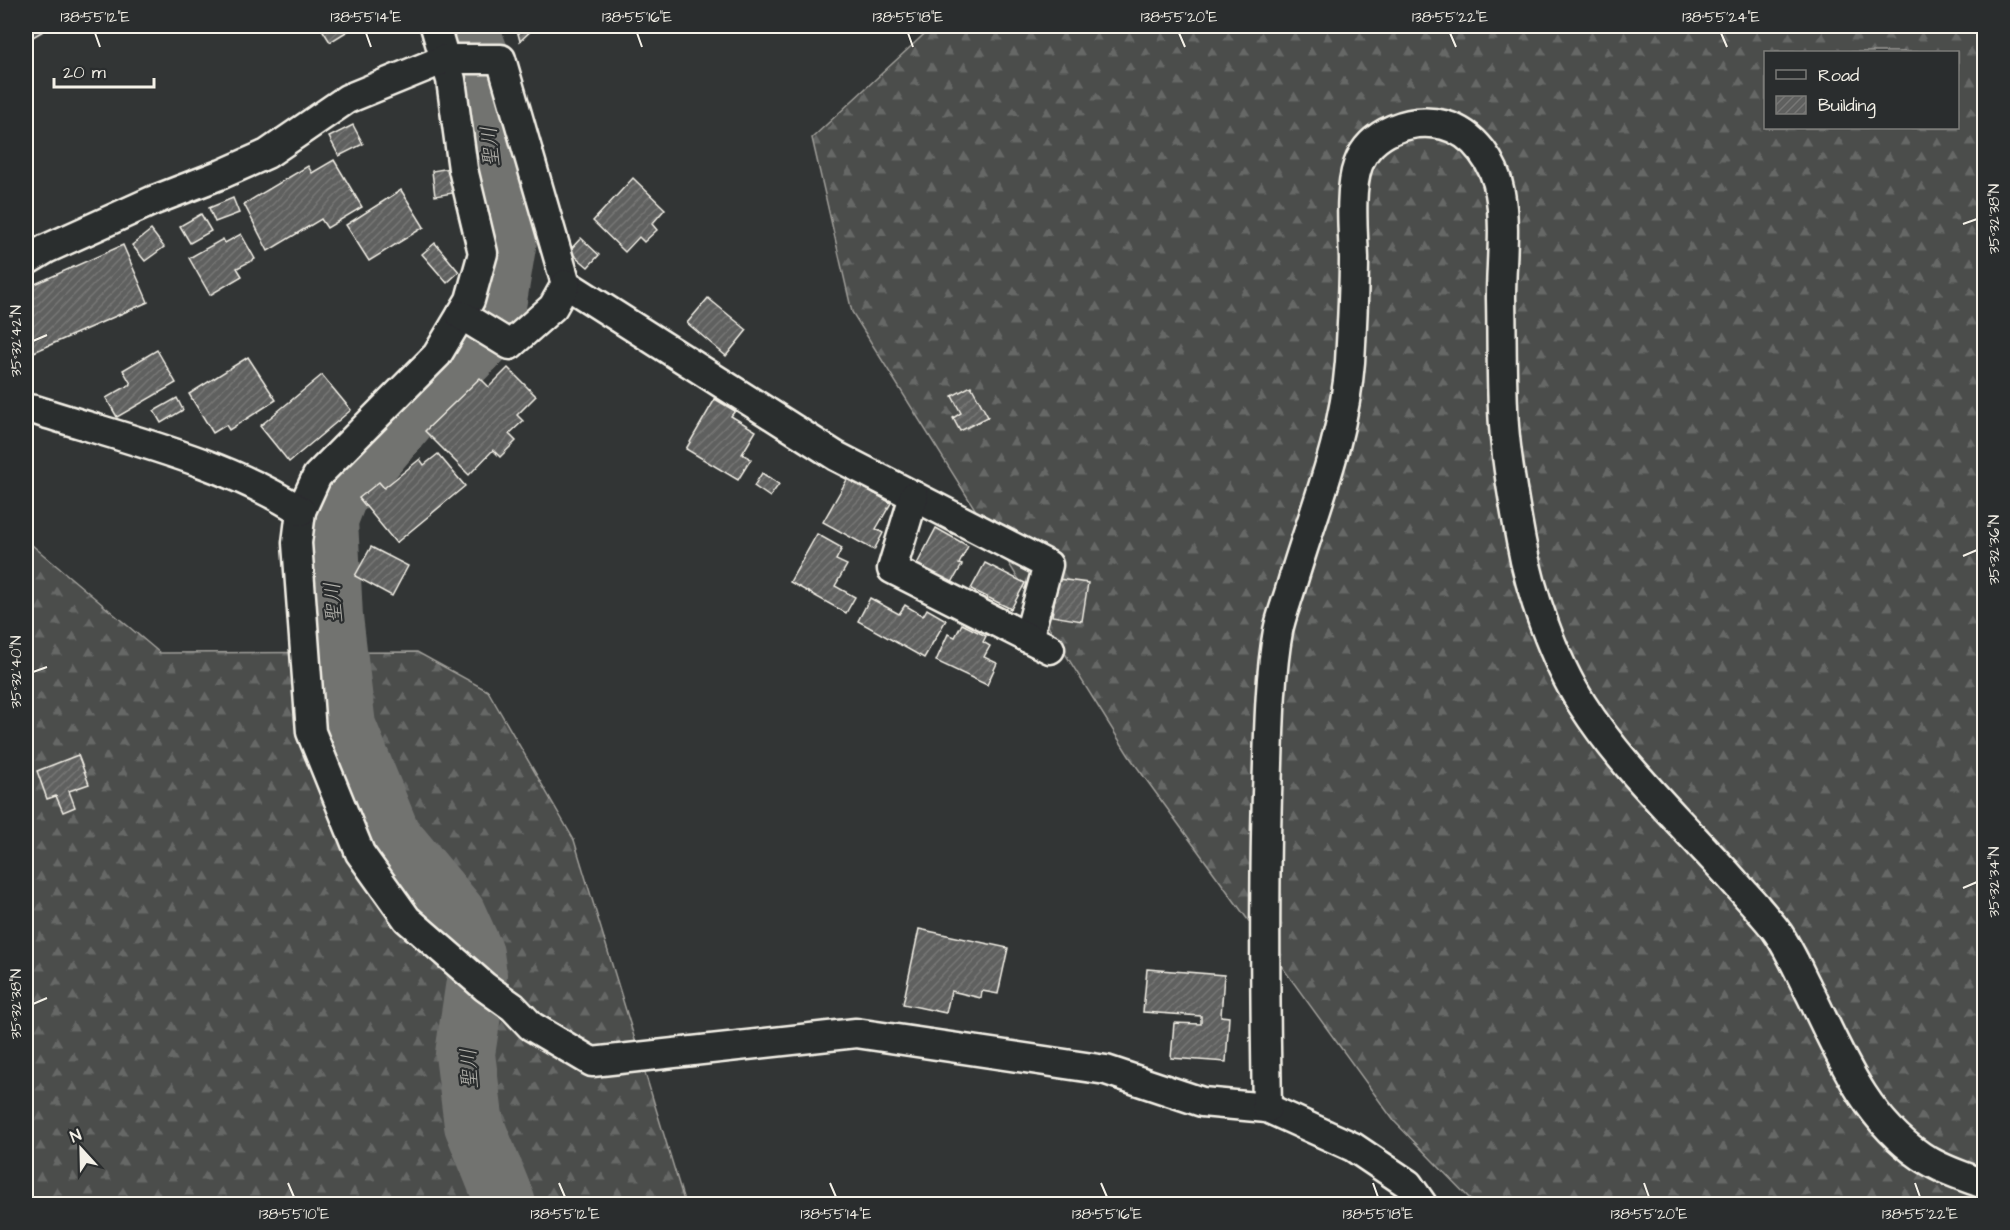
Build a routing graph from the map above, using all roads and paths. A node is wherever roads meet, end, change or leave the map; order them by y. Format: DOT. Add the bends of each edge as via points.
graph roads {
  1 [pos="435,26"];
  2 [pos="445,59"];
  3 [pos="26,261"];
  4 [pos="566,284"];
  5 [pos="461,315"];
  6 [pos="26,409"];
  7 [pos="914,496"];
  8 [pos="301,511"];
  9 [pos="1267,1108"];
  10 [pos="1984,1184"];
  11 [pos="1422,1204"];
  1 -- 2 [label="street"];
  2 -- 3 [label="street" via="347,99 267,154 152,201"];
  2 -- 4 [label="street" via="501,59"];
  2 -- 5 [label="street" via="463,169 483,253 470,300"];
  4 -- 5 [label="street" via="553,307 510,345"];
  4 -- 7 [label="street" via="836,456"];
  5 -- 8 [label="street" via="437,355 317,476"];
  6 -- 8 [label="street" via="200,462 277,496"];
  7 -- 7 [label="street" via="1048,565 1039,644 892,569"];
  8 -- 9 [label="street" via="297,543 311,732 360,853 407,919 485,987 513,1006 531,1026 592,1062 856,1033 1106,1070 1202,1102"];
  9 -- 10 [label="street" via="1266,843 1278,631 1329,472 1348,386 1354,302 1354,183 1359,160 1376,140 1414,122 1438,123 1456,129 1478,145 1492,167 1500,191 1504,426 1511,484 1526,570 1548,634 1579,700 1636,776 1777,931 1853,1082 1872,1111 1923,1158"];
  9 -- 11 [label="street" via="1353,1147 1408,1184"];
}
